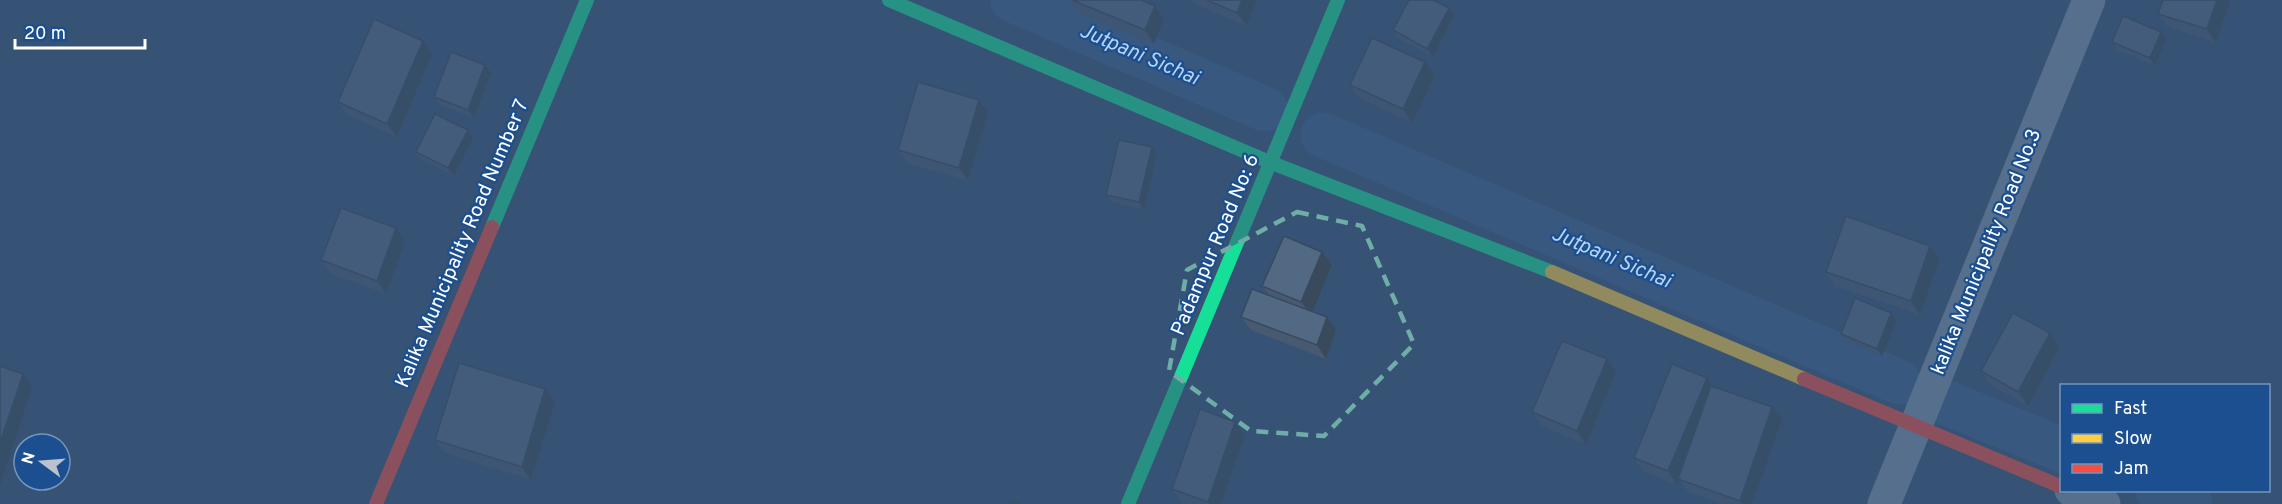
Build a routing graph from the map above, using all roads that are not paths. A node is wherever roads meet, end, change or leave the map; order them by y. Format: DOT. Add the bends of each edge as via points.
graph roads {
  1 [pos="587,0"];
  2 [pos="889,0"];
  3 [pos="1338,0"];
  4 [pos="2089,0"];
  5 [pos="1272,163"];
  6 [pos="1916,428"];
  7 [pos="2060,487"];
  8 [pos="2076,492"];
  9 [pos="376,504"];
  10 [pos="1128,504"];
  11 [pos="1884,504"];
  12 [pos="2104,504"];
  1 -- 9 [label="street, Kalika Municipality Road Number 7"];
  2 -- 5 [label="street"];
  3 -- 5 [label="street, Padampur Road No: 6"];
  4 -- 6 [label="street, kalika Municipality Road No.3"];
  5 -- 6 [label="street" via="1598,290"];
  5 -- 10 [label="street, Padampur Road No: 6"];
  6 -- 7 [label="street"];
  6 -- 11 [label="street, kalika Municipality Road No.3"];
  8 -- 12 [label="street"];
}
